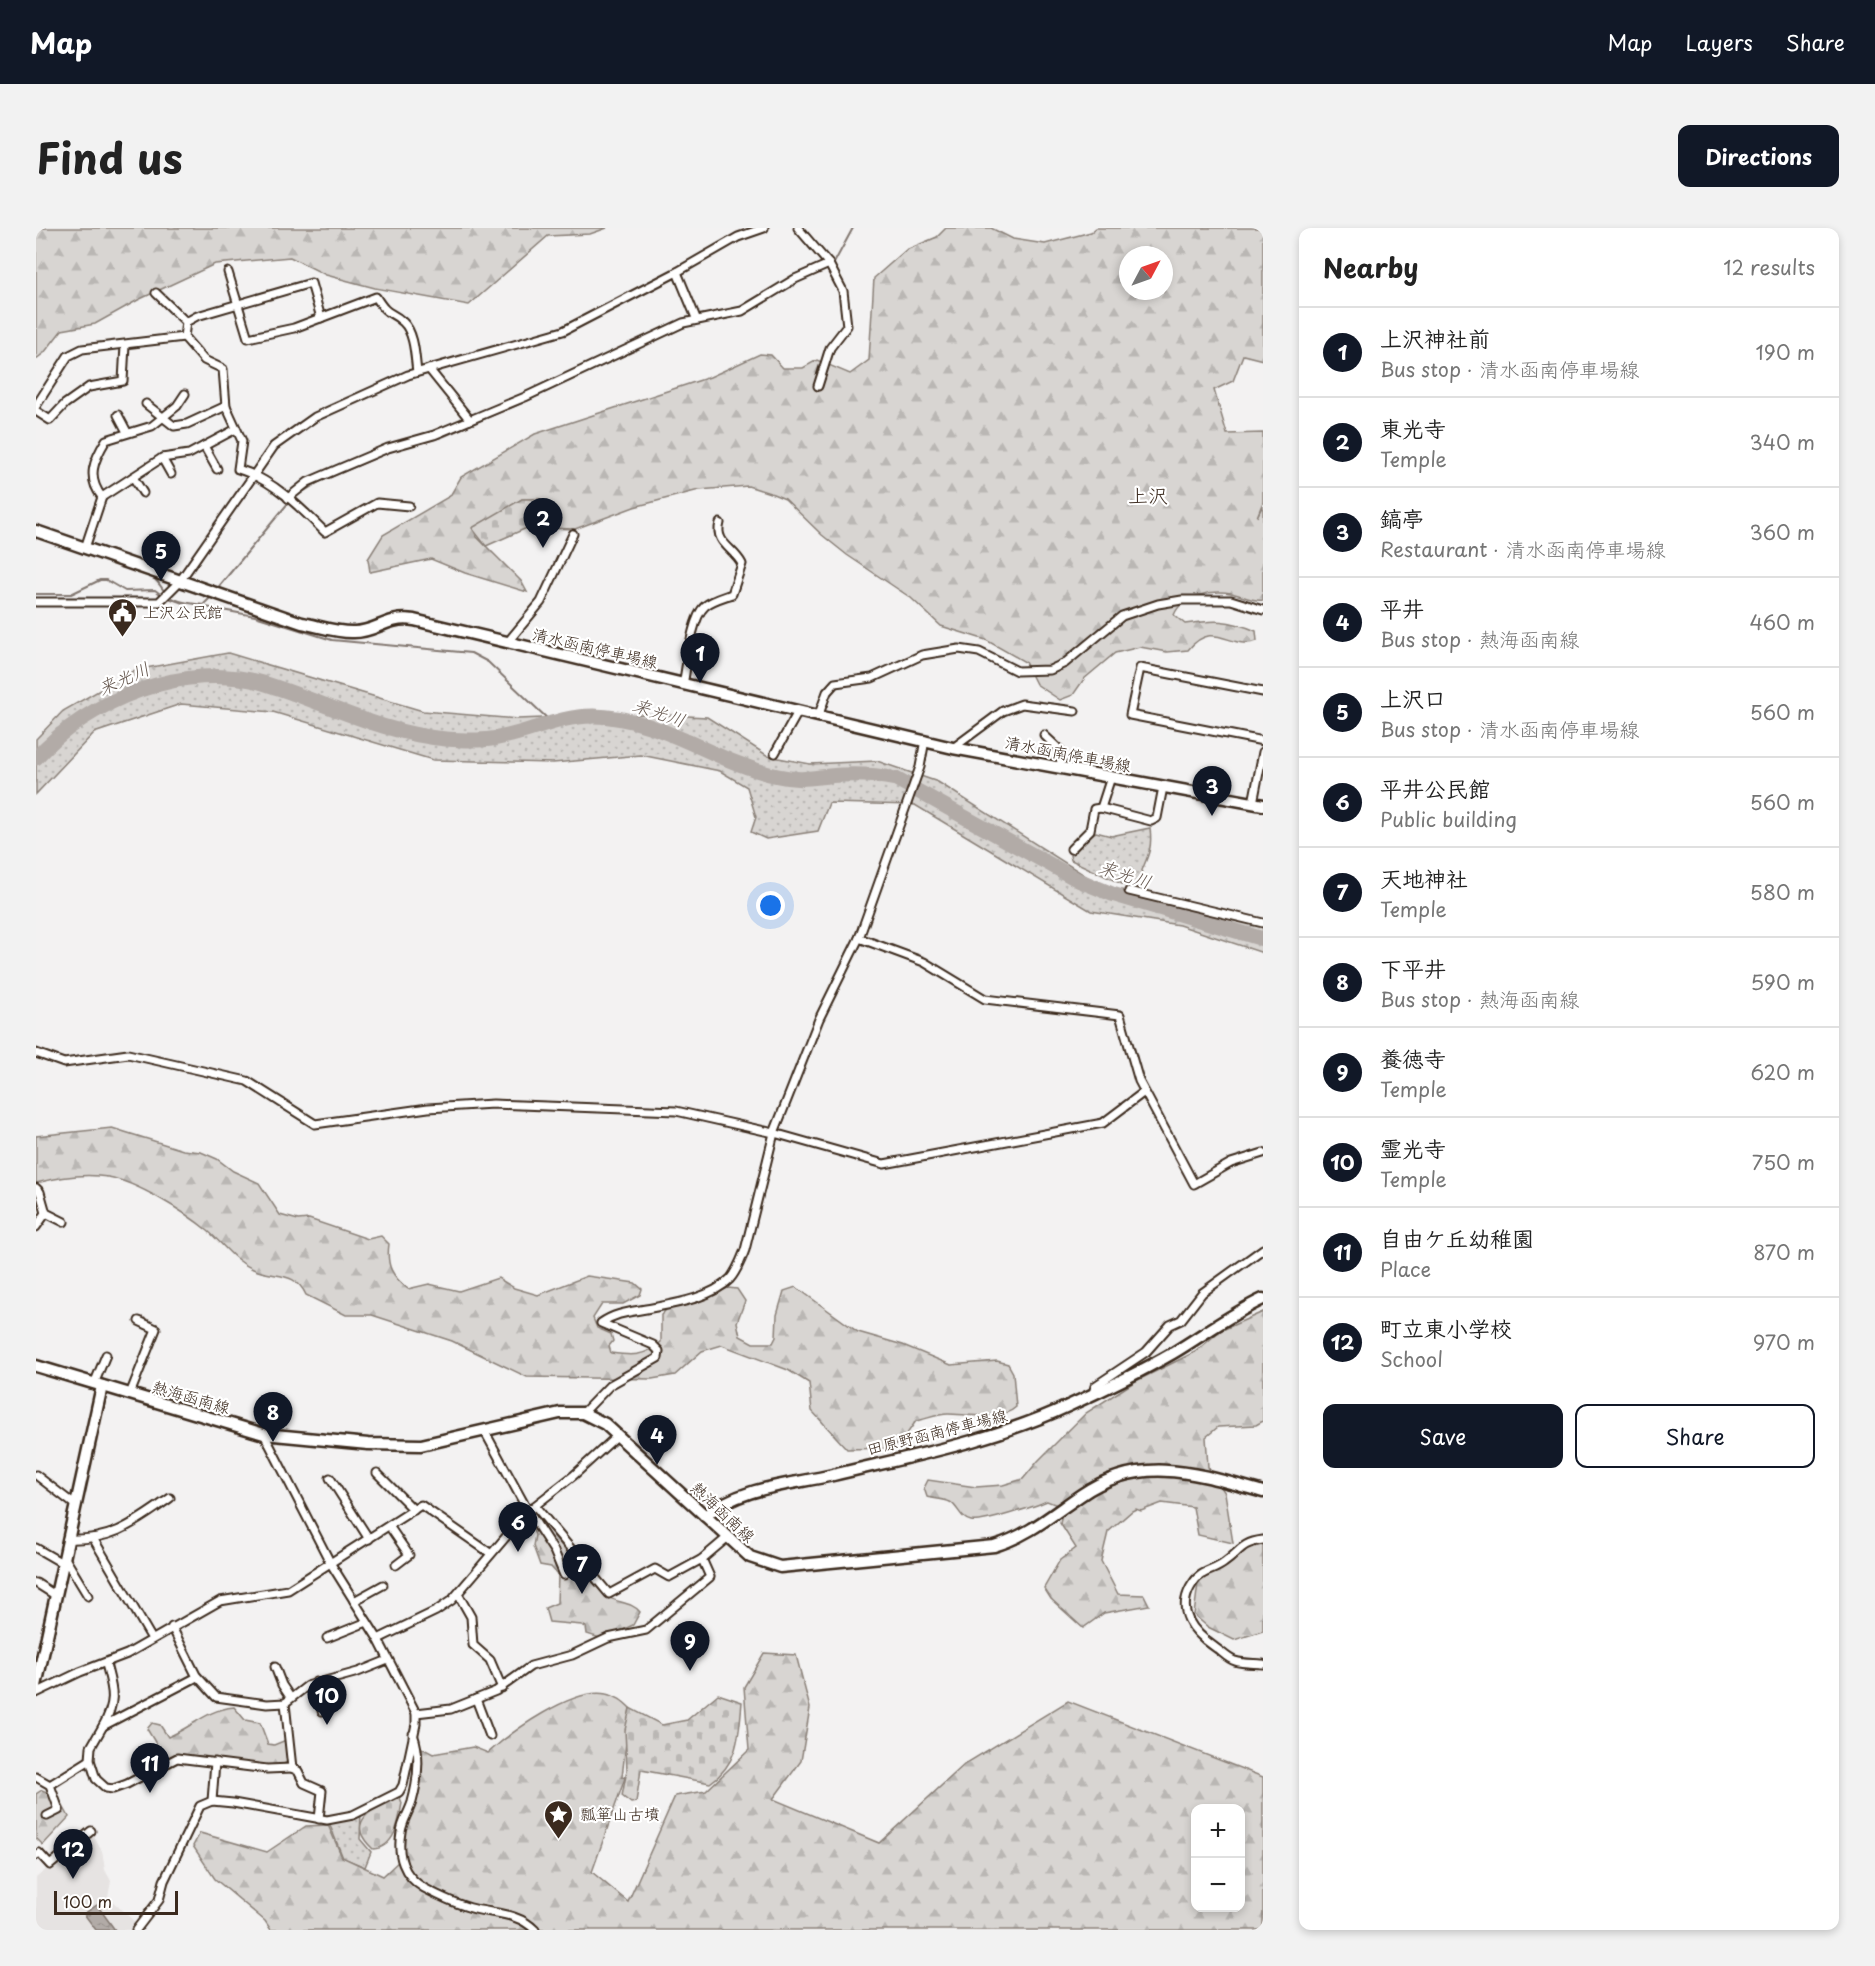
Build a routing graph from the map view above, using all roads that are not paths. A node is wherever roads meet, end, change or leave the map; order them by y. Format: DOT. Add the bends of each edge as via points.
graph roads {
  1 [pos="764,228"];
  2 [pos="798,228"];
  3 [pos="829,264"];
  4 [pos="228,272"];
  5 [pos="677,272"];
  6 [pos="156,293"];
  7 [pos="237,305"];
  8 [pos="321,318"];
  9 [pos="696,318"];
  10 [pos="186,322"];
  11 [pos="184,337"];
  12 [pos="125,345"];
  13 [pos="429,369"];
  14 [pos="417,372"];
  15 [pos="818,386"];
  16 [pos="185,394"];
  17 [pos="146,404"];
  18 [pos="36,406"];
  19 [pos="226,406"];
  20 [pos="36,411"];
  21 [pos="118,415"];
  22 [pos="162,419"];
  23 [pos="470,420"];
  24 [pos="236,429"];
  25 [pos="127,432"];
  26 [pos="204,446"];
  27 [pos="162,458"];
  28 [pos="217,469"];
  29 [pos="171,474"];
  30 [pos="255,474"];
  31 [pos="133,477"];
  32 [pos="143,493"];
  33 [pos="102,497"];
  34 [pos="288,498"];
  35 [pos="409,506"];
  36 [pos="720,522"];
  37 [pos="36,531"];
  38 [pos="573,534"];
  39 [pos="85,548"];
  40 [pos="180,581"];
  41 [pos="36,602"];
  42 [pos="1263,610"];
  43 [pos="507,643"];
  44 [pos="684,685"];
  45 [pos="1263,692"];
  46 [pos="1075,711"];
  47 [pos="798,712"];
  48 [pos="818,717"];
  49 [pos="1044,735"];
  50 [pos="925,740"];
  51 [pos="1263,741"];
  52 [pos="953,747"];
  53 [pos="1263,752"];
  54 [pos="775,753"];
  55 [pos="1061,768"];
  56 [pos="1111,777"];
  57 [pos="1164,787"];
  58 [pos="1258,804"];
  59 [pos="1101,808"];
  60 [pos="1071,849"];
  61 [pos="1129,891"];
  62 [pos="1263,923"];
  63 [pos="859,938"];
  64 [pos="36,1053"];
  65 [pos="1144,1092"];
  66 [pos="774,1133"];
  67 [pos="1263,1153"];
  68 [pos="36,1188"];
  69 [pos="46,1214"];
  70 [pos="64,1222"];
  71 [pos="36,1227"];
  72 [pos="1263,1249"];
  73 [pos="1263,1299"];
  74 [pos="138,1321"];
  75 [pos="106,1355"];
  76 [pos="36,1366"];
  77 [pos="98,1385"];
  78 [pos="130,1394"];
  79 [pos="1093,1394"];
  80 [pos="583,1413"];
  81 [pos="485,1432"];
  82 [pos="264,1434"];
  83 [pos="618,1435"];
  84 [pos="377,1473"];
  85 [pos="36,1474"];
  86 [pos="330,1478"];
  87 [pos="1263,1492"];
  88 [pos="170,1498"];
  89 [pos="75,1504"];
  90 [pos="531,1508"];
  91 [pos="414,1510"];
  92 [pos="705,1516"];
  93 [pos="389,1526"];
  94 [pos="93,1538"];
  95 [pos="728,1538"];
  96 [pos="67,1539"];
  97 [pos="369,1539"];
  98 [pos="1263,1540"];
  99 [pos="36,1548"];
  100 [pos="490,1552"];
  101 [pos="62,1559"];
  102 [pos="702,1559"];
  103 [pos="332,1564"];
  104 [pos="396,1565"];
  105 [pos="564,1575"];
  106 [pos="36,1583"];
  107 [pos="383,1585"];
  108 [pos="458,1594"];
  109 [pos="55,1595"];
  110 [pos="88,1596"];
  111 [pos="354,1601"];
  112 [pos="367,1622"];
  113 [pos="172,1627"];
  114 [pos="327,1638"];
  115 [pos="152,1639"];
  116 [pos="378,1639"];
  117 [pos="388,1660"];
  118 [pos="106,1664"];
  119 [pos="1263,1664"];
  120 [pos="275,1667"];
  121 [pos="197,1677"];
  122 [pos="36,1682"];
  123 [pos="316,1682"];
  124 [pos="502,1688"];
  125 [pos="36,1694"];
  126 [pos="476,1699"];
  127 [pos="288,1700"];
  128 [pos="322,1711"];
  129 [pos="416,1713"];
  130 [pos="104,1726"];
  131 [pos="413,1734"];
  132 [pos="490,1736"];
  133 [pos="90,1760"];
  134 [pos="214,1762"];
  135 [pos="292,1768"];
  136 [pos="36,1778"];
  137 [pos="50,1785"];
  138 [pos="212,1801"];
  139 [pos="47,1816"];
  140 [pos="319,1819"];
  141 [pos="91,1831"];
  142 [pos="36,1855"];
  143 [pos="136,1930"];
  144 [pos="535,1930"];
  1 -- 5 [label="street" via="738,237"];
  2 -- 3 [label="street"];
  3 -- 9 [label="street" via="742,311"];
  3 -- 15 [label="street" via="843,291 847,326 830,348"];
  4 -- 7 [label="street"];
  5 -- 9 [label="street"];
  5 -- 13 [label="street" via="563,331"];
  6 -- 10 [label="street"];
  7 -- 8 [label="street" via="249,338"];
  7 -- 8 [label="street" via="311,284"];
  7 -- 10 [label="street" via="209,311"];
  8 -- 14 [label="street" via="376,297 383,310 405,324"];
  9 -- 23 [label="street"];
  10 -- 11 [label="street"];
  11 -- 12 [label="street"];
  11 -- 19 [label="street" via="204,360 223,369"];
  12 -- 18 [label="street" via="82,349 68,356"];
  12 -- 20 [label="street" via="123,381 89,387 50,420"];
  13 -- 14 [label="street"];
  13 -- 23 [label="street"];
  14 -- 30 [label="street" via="323,411 274,446"];
  16 -- 22 [label="street"];
  17 -- 22 [label="street"];
  19 -- 22 [label="street" via="183,426 170,425"];
  19 -- 24 [label="street"];
  21 -- 25 [label="street"];
  22 -- 25 [label="street" via="150,427"];
  23 -- 34 [label="street" via="347,465 308,482"];
  24 -- 26 [label="street"];
  24 -- 30 [label="street" via="242,446 238,469"];
  25 -- 33 [label="street" via="106,440 96,461 92,481"];
  26 -- 27 [label="street" via="186,455"];
  26 -- 28 [label="street"];
  27 -- 29 [label="street"];
  27 -- 31 [label="street"];
  30 -- 34 [label="street"];
  30 -- 40 [label="street"];
  31 -- 32 [label="street"];
  31 -- 33 [label="street"];
  33 -- 39 [label="street"];
  34 -- 35 [label="street" via="326,532 377,503"];
  36 -- 44 [label="street" via="717,534 742,564 732,594 707,604 701,611"];
  37 -- 39 [label="main road, 清水函南停車場線"];
  38 -- 43 [label="street" via="541,602"];
  39 -- 40 [label="main road, 清水函南停車場線"];
  40 -- 41 [label="street" via="159,602"];
  40 -- 43 [label="main road, 清水函南停車場線" via="302,623 336,630 355,633 400,618"];
  42 -- 48 [label="street" via="1231,600 1158,604 1122,616 1065,663 1050,670 1017,671 979,652 959,649 922,655 872,678 835,683 827,692"];
  43 -- 44 [label="main road, 清水函南停車場線"];
  44 -- 47 [label="main road, 清水函南停車場線"];
  45 -- 51 [label="street" via="1140,668 1130,715"];
  46 -- 52 [label="street" via="1022,704 1003,711"];
  47 -- 48 [label="main road, 清水函南停車場線"];
  47 -- 54 [label="street"];
  48 -- 50 [label="main road, 清水函南停車場線"];
  49 -- 55 [label="street" via="1060,750"];
  50 -- 52 [label="main road, 清水函南停車場線"];
  50 -- 63 [label="street" via="920,767"];
  52 -- 55 [label="main road, 清水函南停車場線"];
  53 -- 58 [label="street"];
  55 -- 56 [label="main road, 清水函南停車場線"];
  56 -- 57 [label="main road, 清水函南停車場線"];
  56 -- 59 [label="street"];
  57 -- 58 [label="main road, 清水函南停車場線"];
  57 -- 59 [label="street" via="1157,818 1151,821"];
  59 -- 60 [label="street" via="1094,809 1090,830"];
  61 -- 62 [label="street"];
  63 -- 65 [label="street" via="924,962 985,999 1120,1015"];
  63 -- 66 [label="street" via="819,1019"];
  64 -- 66 [label="street" via="64,1063 128,1054 247,1081 315,1124 428,1108 493,1104 676,1111"];
  65 -- 66 [label="street" via="1103,1123 884,1164"];
  65 -- 67 [label="street" via="1194,1184 1231,1163"];
  66 -- 80 [label="street" via="745,1250 732,1278 699,1295 613,1315 601,1323 653,1345 659,1351 658,1358 610,1385"];
  68 -- 69 [label="street"];
  69 -- 70 [label="street"];
  69 -- 71 [label="street"];
  72 -- 79 [label="street" via="1202,1293 1181,1320 1170,1325 1146,1353 1095,1386"];
  73 -- 79 [label="main road, 田原野函南停車場線" via="1172,1354"];
  74 -- 78 [label="street" via="156,1329"];
  75 -- 77 [label="street"];
  76 -- 77 [label="main road, 熱海函南線"];
  77 -- 78 [label="main road, 熱海函南線"];
  77 -- 89 [label="main road"];
  78 -- 82 [label="main road, 熱海函南線"];
  79 -- 92 [label="main road, 田原野函南停車場線" via="976,1441 730,1498"];
  80 -- 81 [label="main road, 熱海函南線" via="560,1413"];
  80 -- 83 [label="main road, 熱海函南線"];
  81 -- 82 [label="main road, 熱海函南線" via="421,1445"];
  81 -- 90 [label="street"];
  82 -- 103 [label="street"];
  83 -- 90 [label="street"];
  83 -- 92 [label="main road, 熱海函南線"];
  84 -- 91 [label="street"];
  85 -- 89 [label="street"];
  86 -- 97 [label="street"];
  87 -- 95 [label="main road, 熱海函南線" via="1173,1470 1143,1470 1116,1475 1025,1534 1001,1544 788,1567 760,1562"];
  88 -- 94 [label="street" via="122,1531"];
  89 -- 96 [label="main road"];
  90 -- 100 [label="street"];
  90 -- 102 [label="street" via="609,1594 655,1569 669,1578"];
  90 -- 105 [label="street"];
  91 -- 93 [label="street"];
  91 -- 100 [label="street" via="421,1505"];
  92 -- 95 [label="main road, 熱海函南線"];
  93 -- 97 [label="street"];
  93 -- 104 [label="street" via="409,1555"];
  94 -- 96 [label="street"];
  94 -- 115 [label="street"];
  95 -- 102 [label="street"];
  96 -- 101 [label="main road"];
  97 -- 103 [label="street"];
  98 -- 119 [label="street" via="1244,1544 1225,1563 1198,1577 1185,1608 1193,1630 1227,1657 1235,1662"];
  99 -- 101 [label="street"];
  100 -- 108 [label="street"];
  101 -- 109 [label="main road"];
  101 -- 110 [label="street"];
  102 -- 124 [label="street" via="710,1577 673,1605 654,1626 531,1666"];
  103 -- 111 [label="street"];
  103 -- 113 [label="street" via="288,1590 220,1601"];
  106 -- 109 [label="street"];
  107 -- 111 [label="street"];
  108 -- 116 [label="street" via="436,1611"];
  108 -- 124 [label="street" via="471,1617 473,1645 490,1660"];
  109 -- 122 [label="main road"];
  111 -- 112 [label="street"];
  112 -- 114 [label="street"];
  112 -- 116 [label="street"];
  113 -- 115 [label="street"];
  113 -- 121 [label="street"];
  115 -- 118 [label="street"];
  116 -- 117 [label="street"];
  117 -- 123 [label="street"];
  117 -- 129 [label="street"];
  118 -- 125 [label="street"];
  118 -- 130 [label="street" via="114,1697"];
  120 -- 127 [label="street"];
  121 -- 127 [label="street" via="216,1697 267,1704"];
  121 -- 130 [label="street"];
  123 -- 127 [label="street"];
  123 -- 128 [label="street"];
  124 -- 126 [label="street"];
  126 -- 129 [label="street" via="443,1711"];
  126 -- 132 [label="street"];
  127 -- 135 [label="street"];
  129 -- 131 [label="street"];
  130 -- 133 [label="street" via="91,1747"];
  131 -- 140 [label="street" via="399,1792 353,1815"];
  131 -- 144 [label="street" via="418,1756 415,1782 400,1833 402,1866 410,1879 452,1901 513,1917"];
  133 -- 134 [label="street" via="96,1779 113,1789 177,1758"];
  133 -- 137 [label="street"];
  134 -- 135 [label="street"];
  134 -- 138 [label="street"];
  135 -- 140 [label="street" via="304,1783 322,1791"];
  136 -- 137 [label="street"];
  137 -- 139 [label="street" via="59,1810"];
  138 -- 140 [label="street"];
  138 -- 143 [label="street" via="200,1806 164,1881 159,1900"];
  141 -- 142 [label="street" via="50,1865 39,1853"];
}
